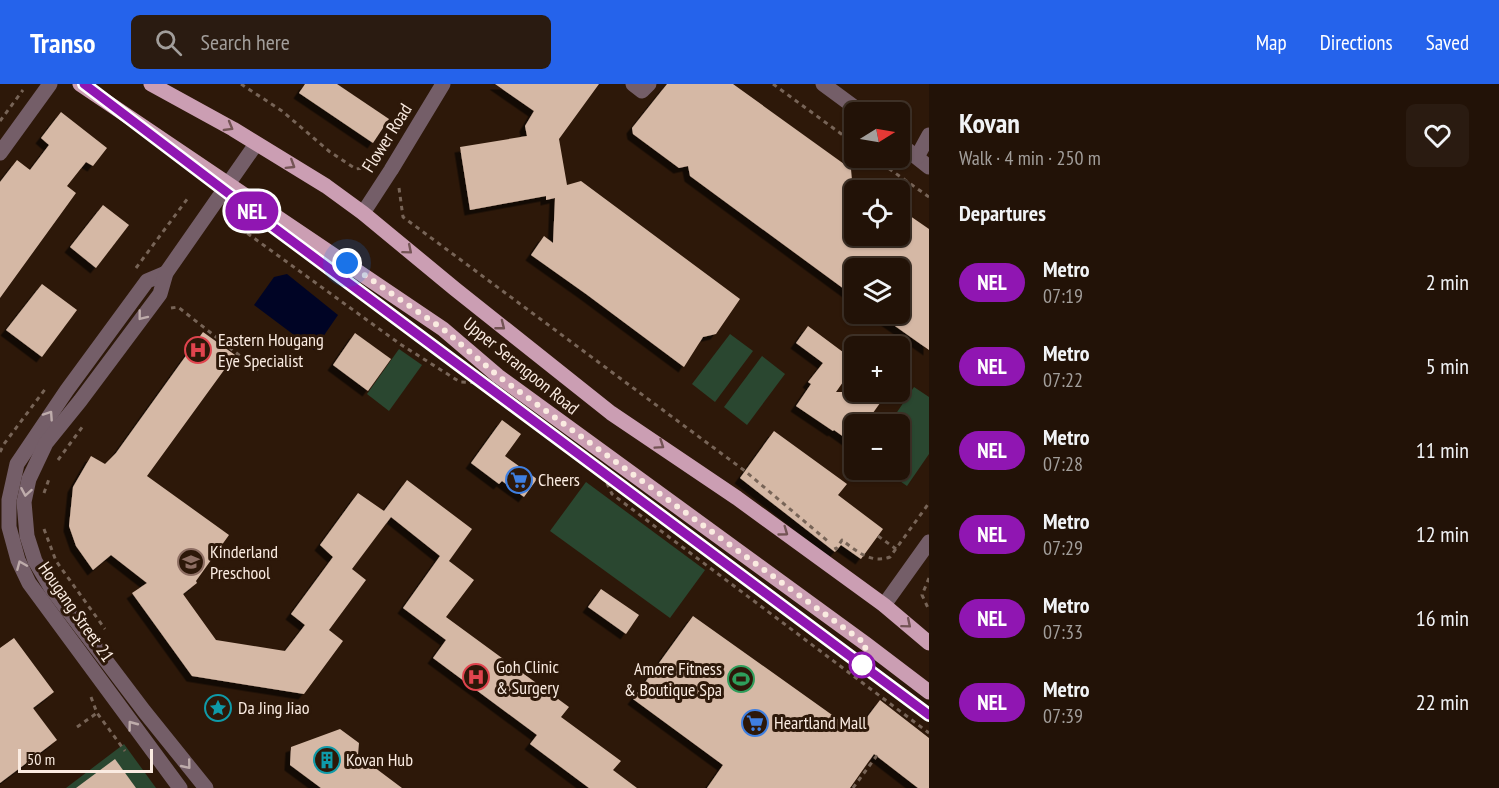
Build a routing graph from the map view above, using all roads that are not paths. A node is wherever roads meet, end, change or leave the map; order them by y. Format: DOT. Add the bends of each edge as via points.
graph roads {
  1 [pos="50,84"];
  2 [pos="80,84"];
  3 [pos="151,84"];
  4 [pos="444,84"];
  5 [pos="633,84"];
  6 [pos="649,84"];
  7 [pos="823,84"];
  8 [pos="847,102"];
  9 [pos="929,135"];
  10 [pos="256,144"];
  11 [pos="910,152"];
  12 [pos="0,153"];
  13 [pos="916,157"];
  14 [pos="929,167"];
  15 [pos="230,183"];
  16 [pos="363,213"];
  17 [pos="166,273"];
  18 [pos="929,542"];
  19 [pos="884,605"];
  20 [pos="929,643"];
  21 [pos="929,692"];
  22 [pos="180,788"];
  23 [pos="206,788"];
  1 -- 12 [label="street"];
  2 -- 15 [label="main road, Upper Serangoon Road"];
  3 -- 10 [label="main road, Upper Serangoon Road, one-way"];
  4 -- 16 [label="street, Flower Road"];
  5 -- 6 [label="street" via="642,91"];
  7 -- 8 [label="street"];
  9 -- 13 [label="street"];
  10 -- 15 [label="street, Hougang Street 21"];
  10 -- 16 [label="main road, Upper Serangoon Road, one-way"];
  11 -- 13 [label="street"];
  13 -- 14 [label="street"];
  15 -- 17 [label="street, Hougang Street 21"];
  15 -- 21 [label="main road, Upper Serangoon Road" via="443,329 498,376"];
  16 -- 19 [label="main road, Upper Serangoon Road, one-way" via="611,413"];
  22 -- 17 [label="street, Hougang Street 21, one-way" via="29,583 18,560 9,518 17,464 147,281"];
  17 -- 23 [label="street, Hougang Street 21, one-way" via="160,294 46,443 29,479 24,502 27,536 35,561 51,588"];
  18 -- 19 [label="street"];
  19 -- 20 [label="main road, Upper Serangoon Road, one-way"];
}
